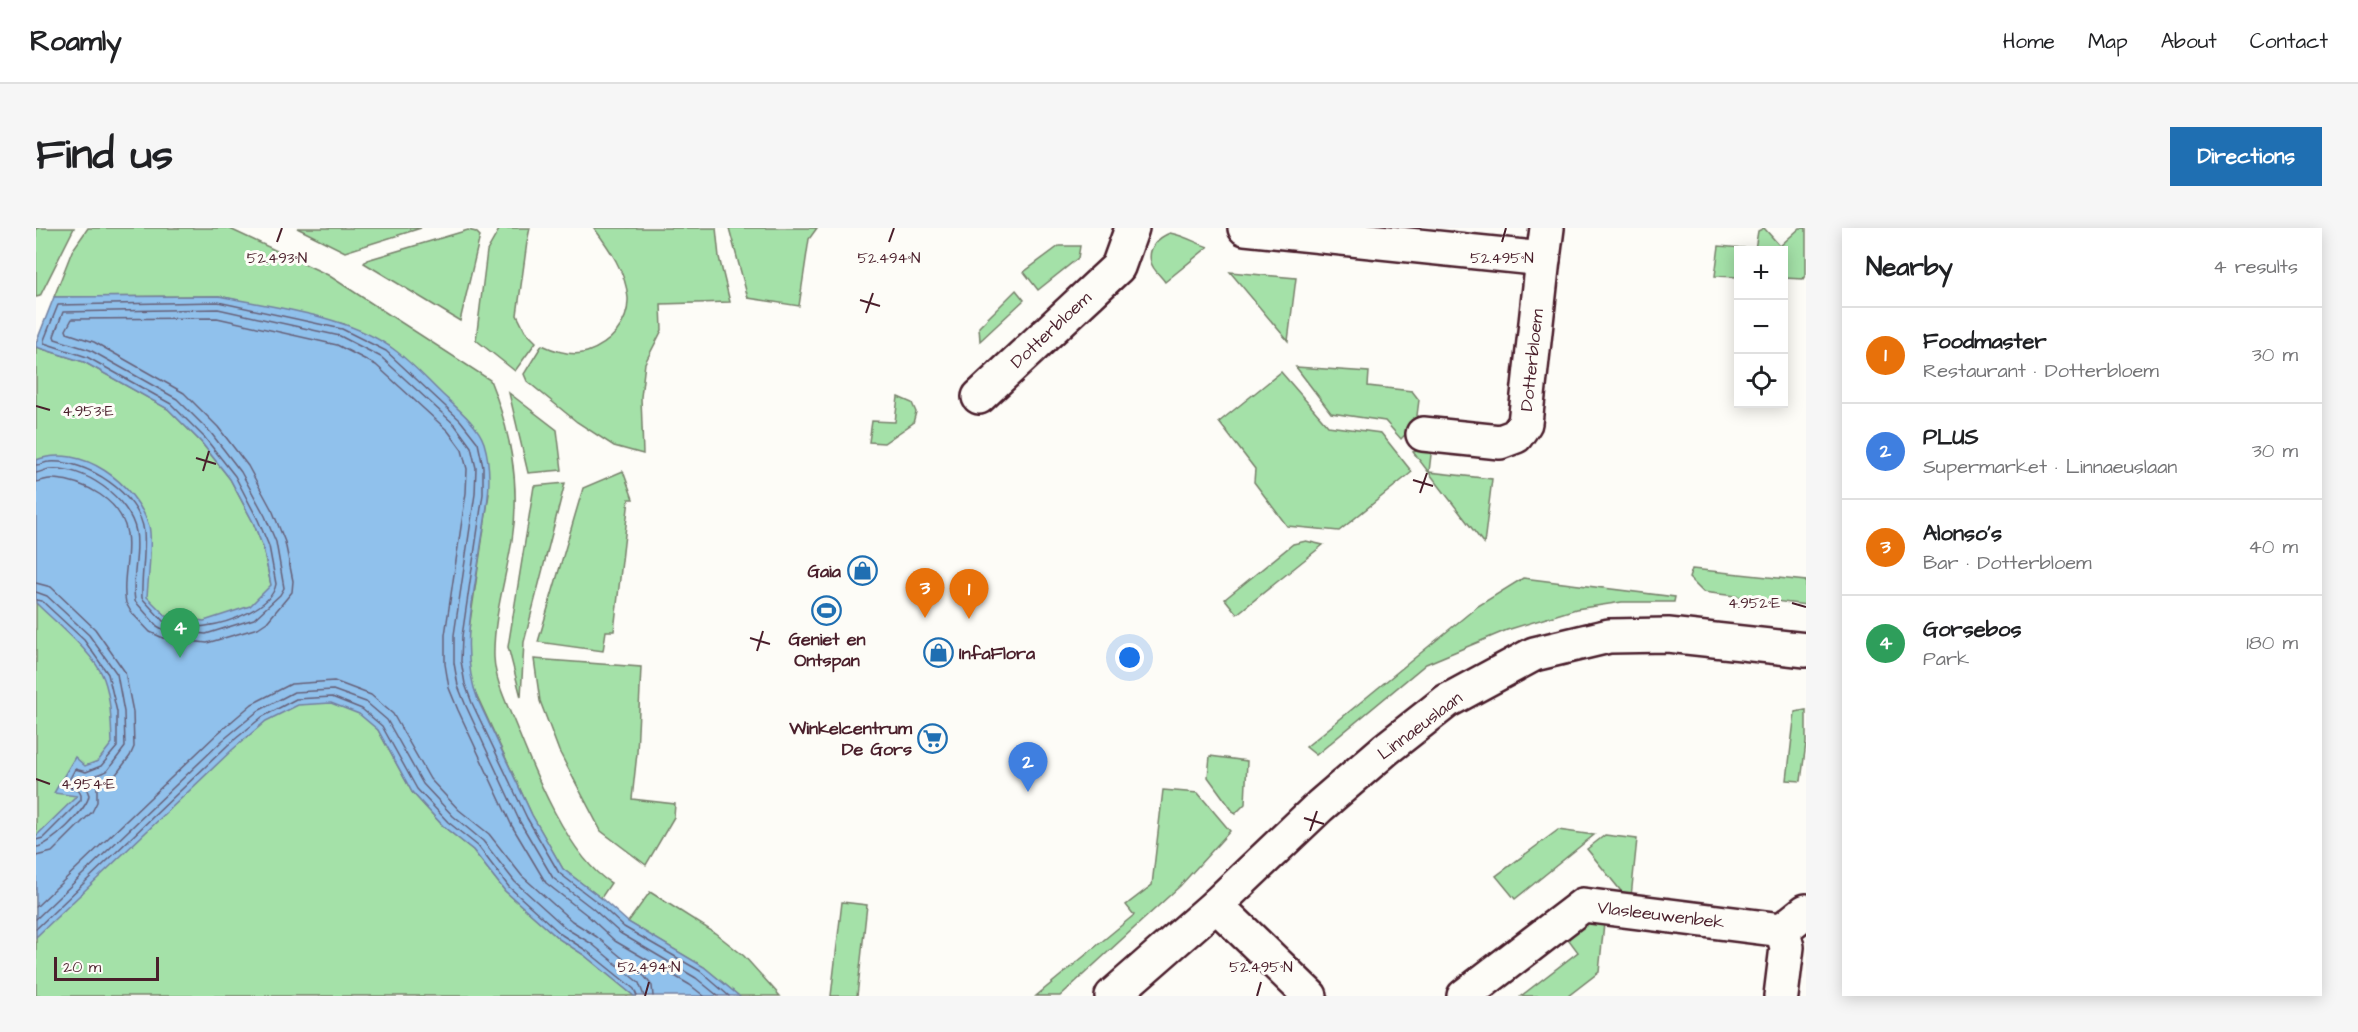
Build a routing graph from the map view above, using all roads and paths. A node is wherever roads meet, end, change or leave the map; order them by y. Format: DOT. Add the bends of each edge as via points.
graph roads {
  1 [pos="1132,228"];
  2 [pos="1245,228"];
  3 [pos="1545,243"];
  4 [pos="979,397"];
  5 [pos="1424,434"];
  6 [pos="1806,650"];
  7 [pos="1216,905"];
  8 [pos="1794,921"];
  9 [pos="1112,996"];
  10 [pos="1310,996"];
  11 [pos="1464,996"];
  12 [pos="1781,996"];
  1 -- 4 [label="street, Dotterbloem" via="1118,267"];
  2 -- 3 [label="street, Dotterbloem"];
  3 -- 5 [label="street, Dotterbloem" via="1525,423 1516,436 1500,442"];
  6 -- 7 [label="street, Linnaeuslaan" via="1668,635 1608,636 1534,654 1448,701 1421,722 1320,807"];
  7 -- 9 [label="street, Linnaeuslaan"];
  7 -- 10 [label="street"];
  8 -- 11 [label="street, Vlasleeuwenbek" via="1582,905"];
  8 -- 12 [label="street, Vlasleeuwenbek"];
}
